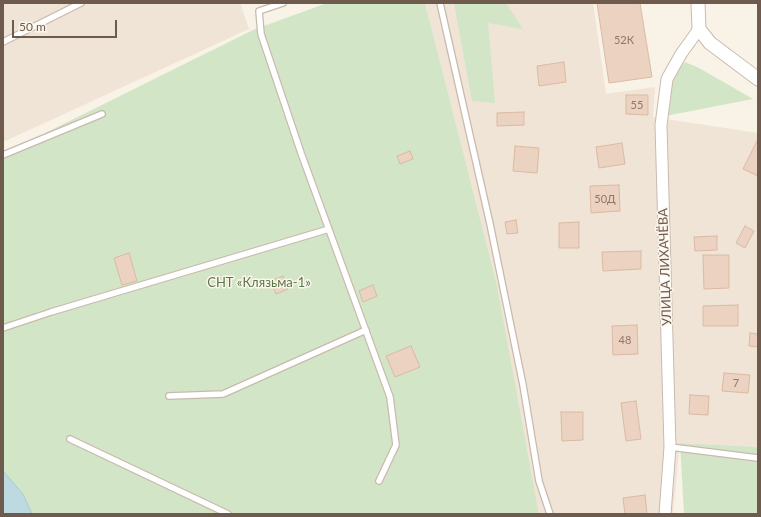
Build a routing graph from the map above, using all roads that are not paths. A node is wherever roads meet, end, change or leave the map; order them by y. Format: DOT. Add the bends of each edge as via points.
graph roads {
  1 [pos="81,3"];
  2 [pos="283,3"];
  3 [pos="440,3"];
  4 [pos="698,3"];
  5 [pos="700,29"];
  6 [pos="3,42"];
  7 [pos="758,79"];
  8 [pos="102,114"];
  9 [pos="3,155"];
  10 [pos="329,229"];
  11 [pos="3,328"];
  12 [pos="366,330"];
  13 [pos="169,396"];
  14 [pos="70,439"];
  15 [pos="670,447"];
  16 [pos="758,458"];
  17 [pos="379,481"];
  18 [pos="228,514"];
  19 [pos="550,514"];
  20 [pos="665,514"];
  1 -- 6 [label="lane"];
  2 -- 10 [label="lane" via="259,11 262,34"];
  3 -- 19 [label="lane" via="490,224 523,385 539,481"];
  4 -- 5 [label="street"];
  5 -- 7 [label="street" via="719,51"];
  5 -- 15 [label="street, УЛИЦА ЛИХАЧЁВА" via="681,54 667,79 661,125"];
  8 -- 9 [label="lane"];
  10 -- 11 [label="lane"];
  10 -- 12 [label="lane"];
  12 -- 13 [label="lane" via="223,394"];
  12 -- 17 [label="lane" via="390,397 396,445"];
  14 -- 18 [label="lane"];
  15 -- 16 [label="lane"];
  15 -- 20 [label="street, УЛИЦА ЛИХАЧЁВА"];
}
